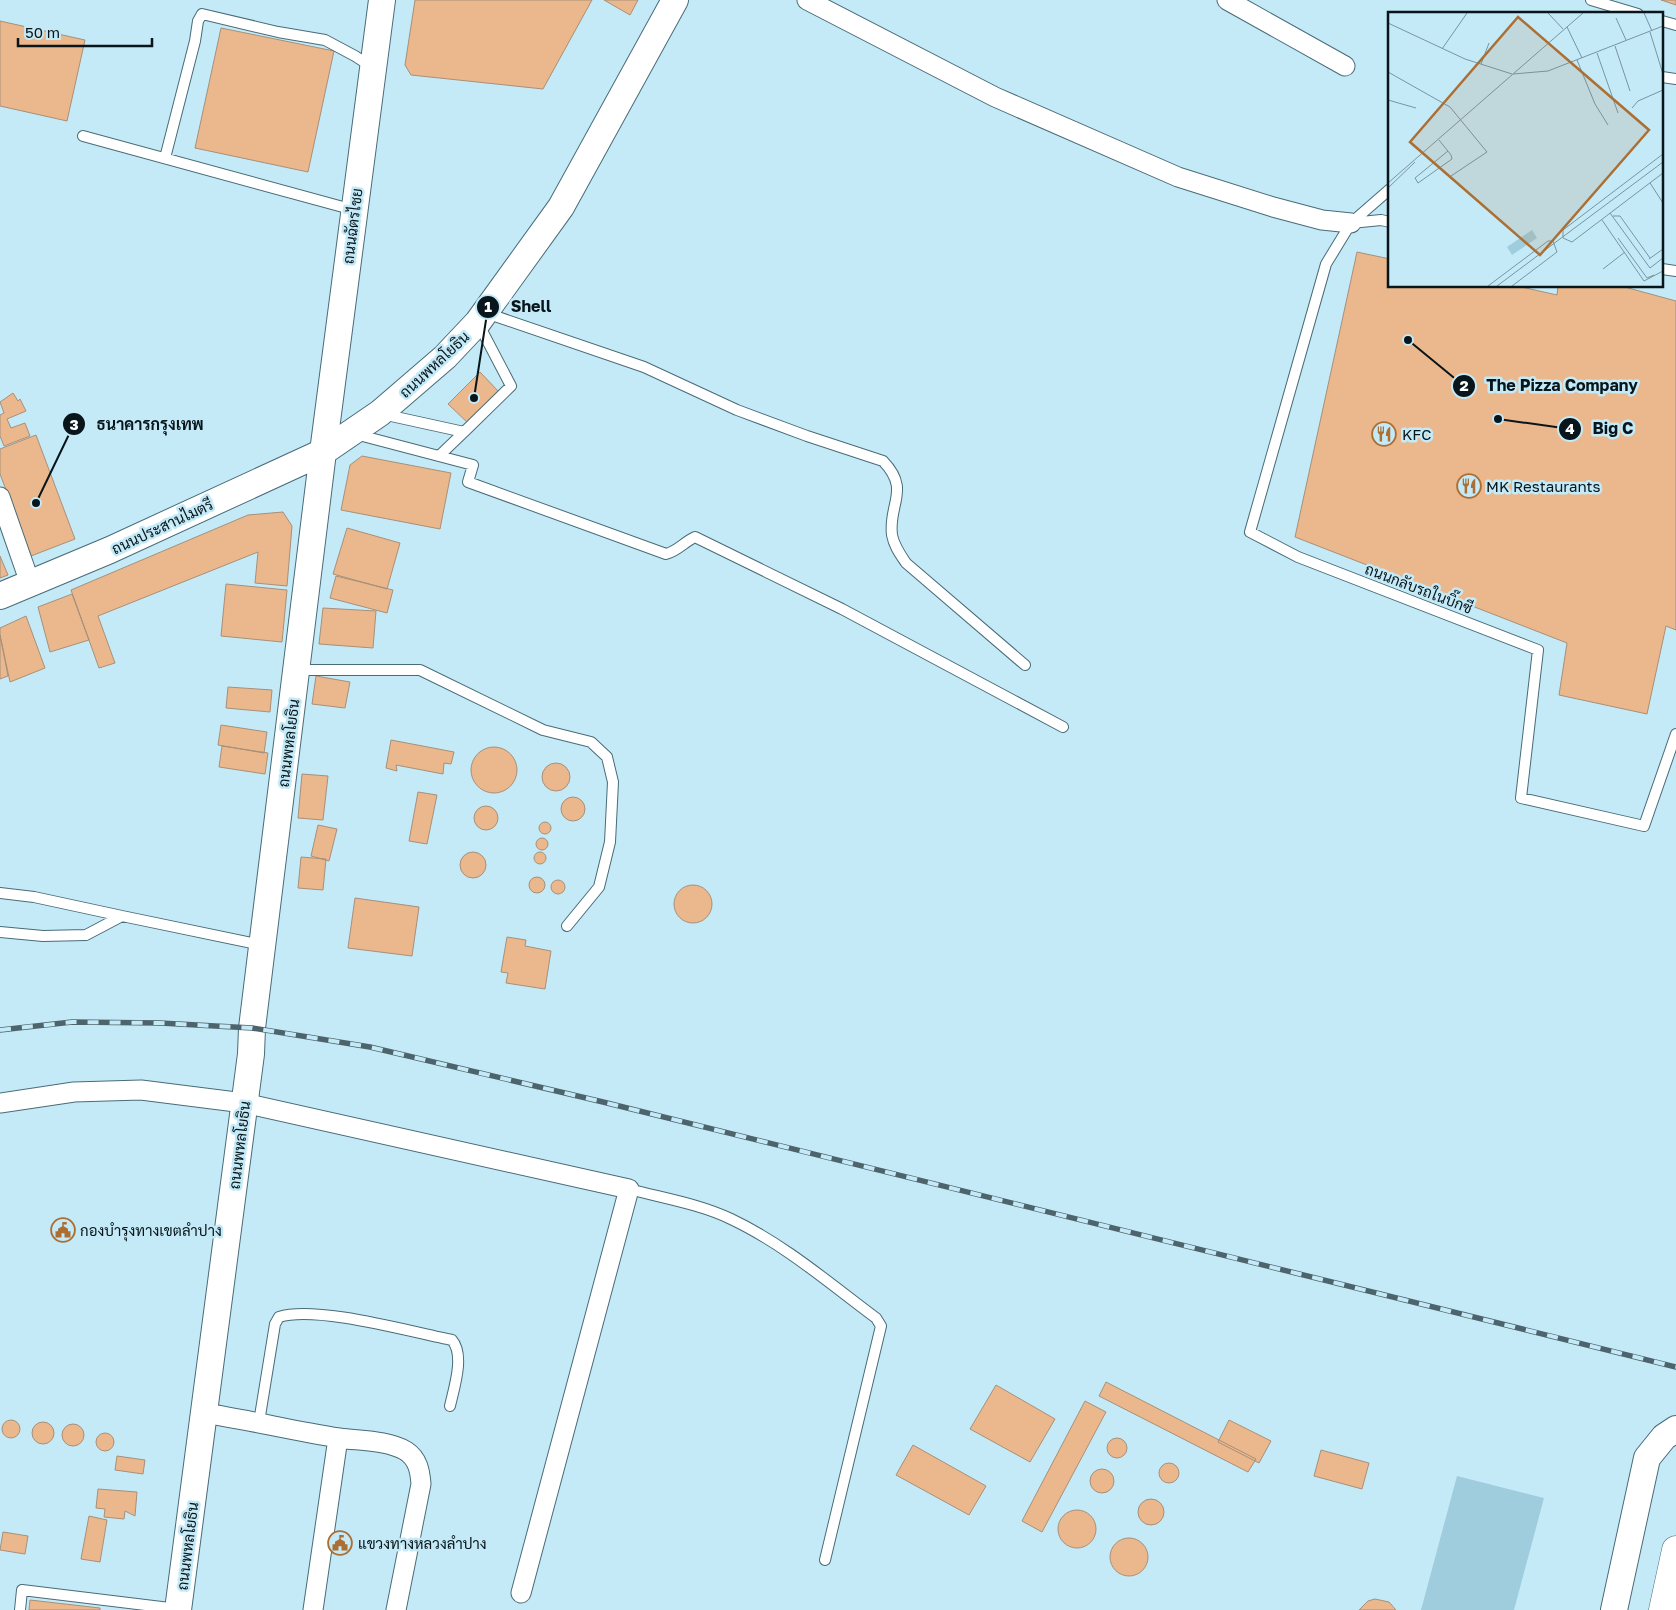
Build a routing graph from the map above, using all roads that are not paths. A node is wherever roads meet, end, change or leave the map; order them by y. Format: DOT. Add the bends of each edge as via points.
graph roads {
  1 [pos="382,0"];
  2 [pos="676,0"];
  3 [pos="807,0"];
  4 [pos="1227,0"];
  5 [pos="1591,0"];
  6 [pos="1631,12"];
  7 [pos="1345,66"];
  8 [pos="373,68"];
  9 [pos="82,136"];
  10 [pos="166,158"];
  11 [pos="1388,191"];
  12 [pos="355,210"];
  13 [pos="1388,222"];
  14 [pos="1352,223"];
  15 [pos="481,317"];
  16 [pos="380,413"];
  17 [pos="464,432"];
  18 [pos="351,433"];
  19 [pos="323,452"];
  20 [pos="439,456"];
  21 [pos="0,497"];
  22 [pos="30,583"];
  23 [pos="0,596"];
  24 [pos="1025,665"];
  25 [pos="296,670"];
  26 [pos="1063,727"];
  27 [pos="1676,734"];
  28 [pos="0,893"];
  29 [pos="122,916"];
  30 [pos="567,926"];
  31 [pos="0,932"];
  32 [pos="263,946"];
  33 [pos="0,1103"];
  34 [pos="244,1103"];
  35 [pos="629,1190"];
  36 [pos="450,1406"];
  37 [pos="204,1413"];
  38 [pos="259,1422"];
  39 [pos="1676,1430"];
  40 [pos="338,1438"];
  41 [pos="1676,1550"];
  42 [pos="825,1560"];
  43 [pos="520,1593"];
  44 [pos="20,1610"];
  45 [pos="178,1610"];
  46 [pos="313,1610"];
  47 [pos="396,1610"];
  48 [pos="1614,1610"];
  49 [pos="1663,1610"];
  1 -- 8 [label="main road, ถนนฉัตรไชย"];
  2 -- 15 [label="main road, ถนนพหลโยธิน" via="561,207"];
  3 -- 14 [label="street" via="995,97 1178,177 1322,220"];
  4 -- 7 [label="street"];
  5 -- 6 [label="lane"];
  8 -- 10 [label="lane" via="325,40 202,14"];
  8 -- 12 [label="main road, ถนนฉัตรไชย"];
  9 -- 10 [label="lane"];
  10 -- 12 [label="lane"];
  11 -- 14 [label="lane"];
  12 -- 19 [label="main road, ถนนฉัตรไชย"];
  13 -- 14 [label="lane"];
  14 -- 27 [label="lane, ถนนกลับรถในบิ๊กซี" via="1326,264 1250,532 1298,557 1538,650 1521,798 1644,826"];
  15 -- 16 [label="main road, ถนนพหลโยธิน" via="444,358"];
  15 -- 17 [label="lane" via="511,386"];
  15 -- 24 [label="lane" via="644,367 738,410 883,461 897,479 892,534 895,546 906,563"];
  16 -- 17 [label="lane"];
  16 -- 18 [label="main road, ถนนพหลโยธิน"];
  17 -- 20 [label="lane"];
  18 -- 19 [label="main road, ถนนพหลโยธิน"];
  18 -- 20 [label="lane"];
  19 -- 22 [label="main road, ถนนประสานไมตรี" via="110,550"];
  19 -- 25 [label="main road, ถนนพหลโยธิน"];
  20 -- 26 [label="lane" via="473,465 468,482 666,554 695,537 842,609"];
  21 -- 22 [label="street"];
  22 -- 23 [label="main road, ถนนประสานไมตรี"];
  25 -- 30 [label="lane" via="420,670 542,730 591,742 607,757 613,782 610,842 599,887"];
  25 -- 32 [label="main road, ถนนพหลโยธิน"];
  28 -- 29 [label="lane"];
  29 -- 31 [label="lane" via="86,935"];
  29 -- 32 [label="lane"];
  32 -- 34 [label="main road, ถนนพหลโยธิน"];
  33 -- 34 [label="street" via="74,1092 141,1090"];
  34 -- 35 [label="street"];
  34 -- 37 [label="main road, ถนนพหลโยธิน"];
  35 -- 42 [label="lane" via="730,1218 776,1243 876,1318 881,1326"];
  35 -- 43 [label="street"];
  36 -- 38 [label="lane" via="458,1370 456,1344 452,1340 358,1320 288,1314 279,1317 275,1324"];
  37 -- 38 [label="street"];
  37 -- 45 [label="main road, ถนนพหลโยธิน"];
  38 -- 40 [label="street"];
  39 -- 48 [label="main road" via="1664,1437 1647,1458"];
  40 -- 46 [label="street"];
  40 -- 47 [label="street" via="390,1445 414,1457 419,1468 421,1484"];
  41 -- 49 [label="highway"];
  44 -- 45 [label="lane" via="22,1590"];
}
